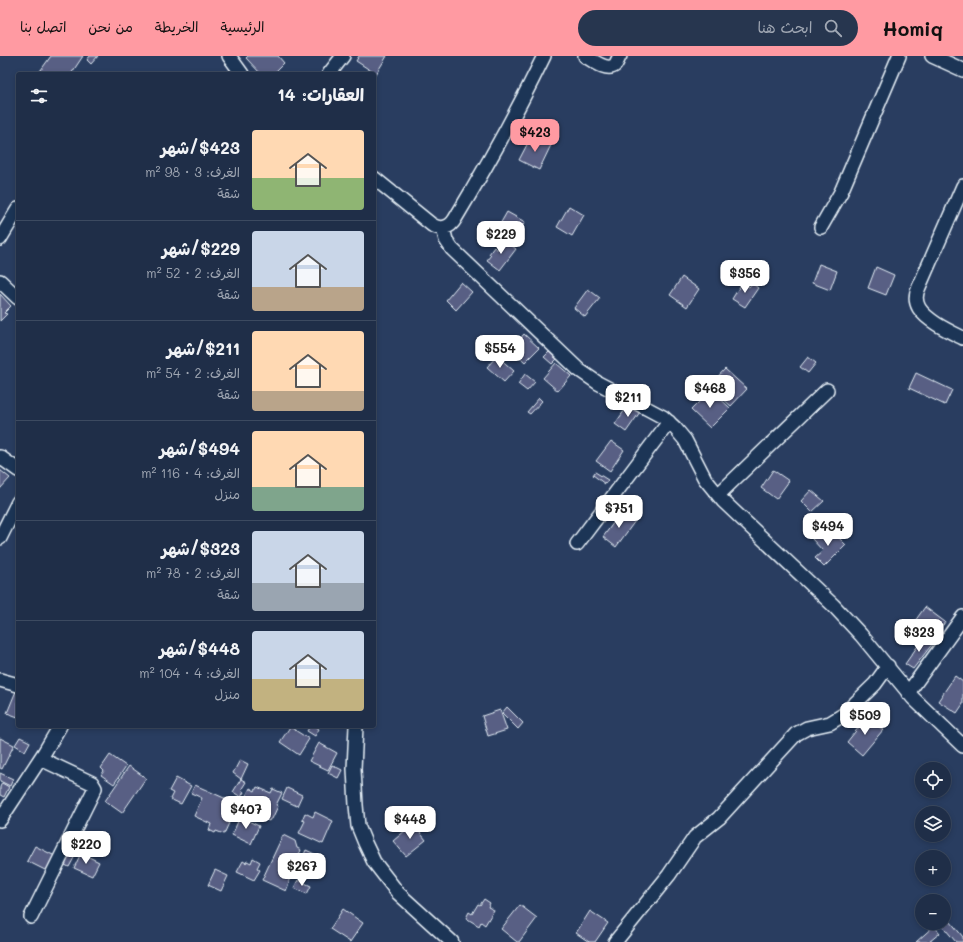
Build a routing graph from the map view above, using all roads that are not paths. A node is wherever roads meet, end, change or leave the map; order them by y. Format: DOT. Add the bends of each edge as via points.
graph roads {
  1 [pos="229,56"];
  2 [pos="343,56"];
  3 [pos="544,56"];
  4 [pos="585,56"];
  5 [pos="620,56"];
  6 [pos="899,56"];
  7 [pos="932,56"];
  8 [pos="963,70"];
  9 [pos="241,72"];
  10 [pos="331,72"];
  11 [pos="376,180"];
  12 [pos="963,186"];
  13 [pos="16,211"];
  14 [pos="821,227"];
  15 [pos="443,228"];
  16 [pos="0,239"];
  17 [pos="0,281"];
  18 [pos="16,296"];
  19 [pos="963,338"];
  20 [pos="827,390"];
  21 [pos="669,422"];
  22 [pos="0,457"];
  23 [pos="16,469"];
  24 [pos="718,495"];
  25 [pos="16,506"];
  26 [pos="0,538"];
  27 [pos="577,544"];
  28 [pos="963,617"];
  29 [pos="963,633"];
  30 [pos="888,666"];
  31 [pos="0,680"];
  32 [pos="16,684"];
  33 [pos="911,695"];
  34 [pos="59,728"];
  35 [pos="356,728"];
  36 [pos="963,746"];
  37 [pos="41,758"];
  38 [pos="0,820"];
  39 [pos="31,917"];
  40 [pos="452,942"];
  41 [pos="615,942"];
  1 -- 9 [label="street"];
  2 -- 10 [label="street"];
  3 -- 15 [label="street" via="469,196 453,223"];
  4 -- 5 [label="street" via="610,67 615,65"];
  6 -- 14 [label="street" via="841,192"];
  7 -- 8 [label="street"];
  11 -- 15 [label="street" via="432,225"];
  12 -- 19 [label="street" via="919,286 916,301 924,315"];
  13 -- 16 [label="street"];
  15 -- 21 [label="street" via="452,249 570,362 598,383"];
  17 -- 18 [label="street"];
  20 -- 24 [label="street"];
  21 -- 24 [label="street" via="685,440 705,479"];
  21 -- 27 [label="street"];
  22 -- 23 [label="street"];
  24 -- 30 [label="street" via="833,605"];
  25 -- 26 [label="street"];
  28 -- 33 [label="street"];
  29 -- 33 [label="street"];
  30 -- 33 [label="street"];
  30 -- 41 [label="street" via="875,684 843,715 830,724 807,728 796,734 719,818 695,837 669,875"];
  31 -- 32 [label="street"];
  33 -- 36 [label="street"];
  34 -- 37 [label="street"];
  35 -- 40 [label="street" via="356,805 358,826 365,843 374,862 391,885"];
  37 -- 38 [label="street"];
  37 -- 39 [label="street" via="92,784 95,788"];
}
